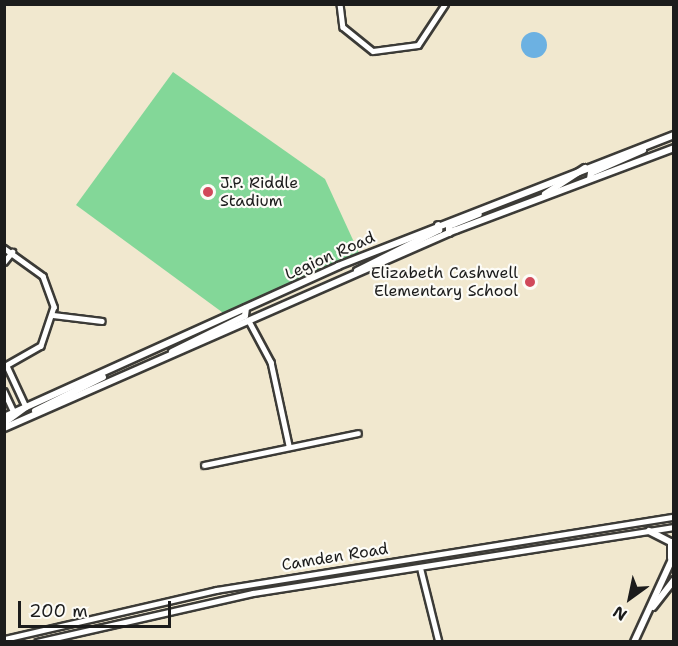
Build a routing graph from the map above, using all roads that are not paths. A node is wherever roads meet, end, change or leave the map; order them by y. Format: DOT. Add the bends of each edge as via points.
graph roads {
  1 [pos="340,4"];
  2 [pos="444,4"];
  3 [pos="674,135"];
  4 [pos="657,142"];
  5 [pos="674,148"];
  6 [pos="585,168"];
  7 [pos="590,179"];
  8 [pos="525,192"];
  9 [pos="543,197"];
  10 [pos="438,225"];
  11 [pos="449,233"];
  12 [pos="4,248"];
  13 [pos="12,252"];
  14 [pos="4,262"];
  15 [pos="349,277"];
  16 [pos="246,309"];
  17 [pos="53,315"];
  18 [pos="102,321"];
  19 [pos="249,321"];
  20 [pos="170,355"];
  21 [pos="120,365"];
  22 [pos="6,367"];
  23 [pos="4,391"];
  24 [pos="26,407"];
  25 [pos="14,412"];
  26 [pos="34,415"];
  27 [pos="4,417"];
  28 [pos="4,423"];
  29 [pos="4,428"];
  30 [pos="358,433"];
  31 [pos="289,444"];
  32 [pos="204,465"];
  33 [pos="674,517"];
  34 [pos="674,527"];
  35 [pos="650,531"];
  36 [pos="672,557"];
  37 [pos="421,570"];
  38 [pos="674,580"];
  39 [pos="652,607"];
  40 [pos="4,639"];
  41 [pos="61,639"];
  42 [pos="37,642"];
  43 [pos="439,642"];
  44 [pos="634,642"];
  1 -- 2 [label="street" via="343,27 373,51 418,45"];
  3 -- 4 [label="main road, Legion Road"];
  4 -- 6 [label="main road, Legion Road"];
  4 -- 7 [label="main road" via="591,173"];
  5 -- 7 [label="main road, Legion Road"];
  6 -- 8 [label="main road, Legion Road"];
  6 -- 9 [label="main road"];
  7 -- 9 [label="main road, Legion Road"];
  8 -- 10 [label="main road, Legion Road"];
  8 -- 11 [label="main road" via="450,226"];
  9 -- 11 [label="main road, Legion Road"];
  10 -- 15 [label="main road" via="439,230"];
  10 -- 16 [label="main road, Legion Road"];
  11 -- 15 [label="main road, Legion Road"];
  12 -- 13 [label="street"];
  13 -- 14 [label="street"];
  13 -- 17 [label="street" via="43,276"];
  15 -- 19 [label="main road, Legion Road"];
  16 -- 20 [label="main road" via="245,316"];
  16 -- 21 [label="main road, Legion Road"];
  17 -- 18 [label="street"];
  17 -- 22 [label="street" via="41,346"];
  19 -- 20 [label="main road, Legion Road"];
  19 -- 31 [label="street" via="270,362"];
  20 -- 26 [label="main road, Legion Road"];
  21 -- 24 [label="main road, Legion Road"];
  21 -- 26 [label="main road"];
  22 -- 24 [label="street"];
  23 -- 25 [label="street"];
  24 -- 25 [label="main road, Legion Road"];
  24 -- 28 [label="main road"];
  25 -- 27 [label="main road, Legion Road"];
  26 -- 29 [label="main road, Legion Road"];
  30 -- 31 [label="street"];
  31 -- 32 [label="street"];
  33 -- 40 [label="street, Camden Road" via="216,590"];
  34 -- 35 [label="street, Camden Road"];
  35 -- 36 [label="main road" via="671,542"];
  35 -- 37 [label="street, Camden Road"];
  36 -- 39 [label="main road"];
  37 -- 41 [label="street, Camden Road" via="253,593"];
  37 -- 43 [label="street"];
  38 -- 39 [label="main road"];
  39 -- 44 [label="main road"];
  41 -- 42 [label="street, Camden Road"];
}
